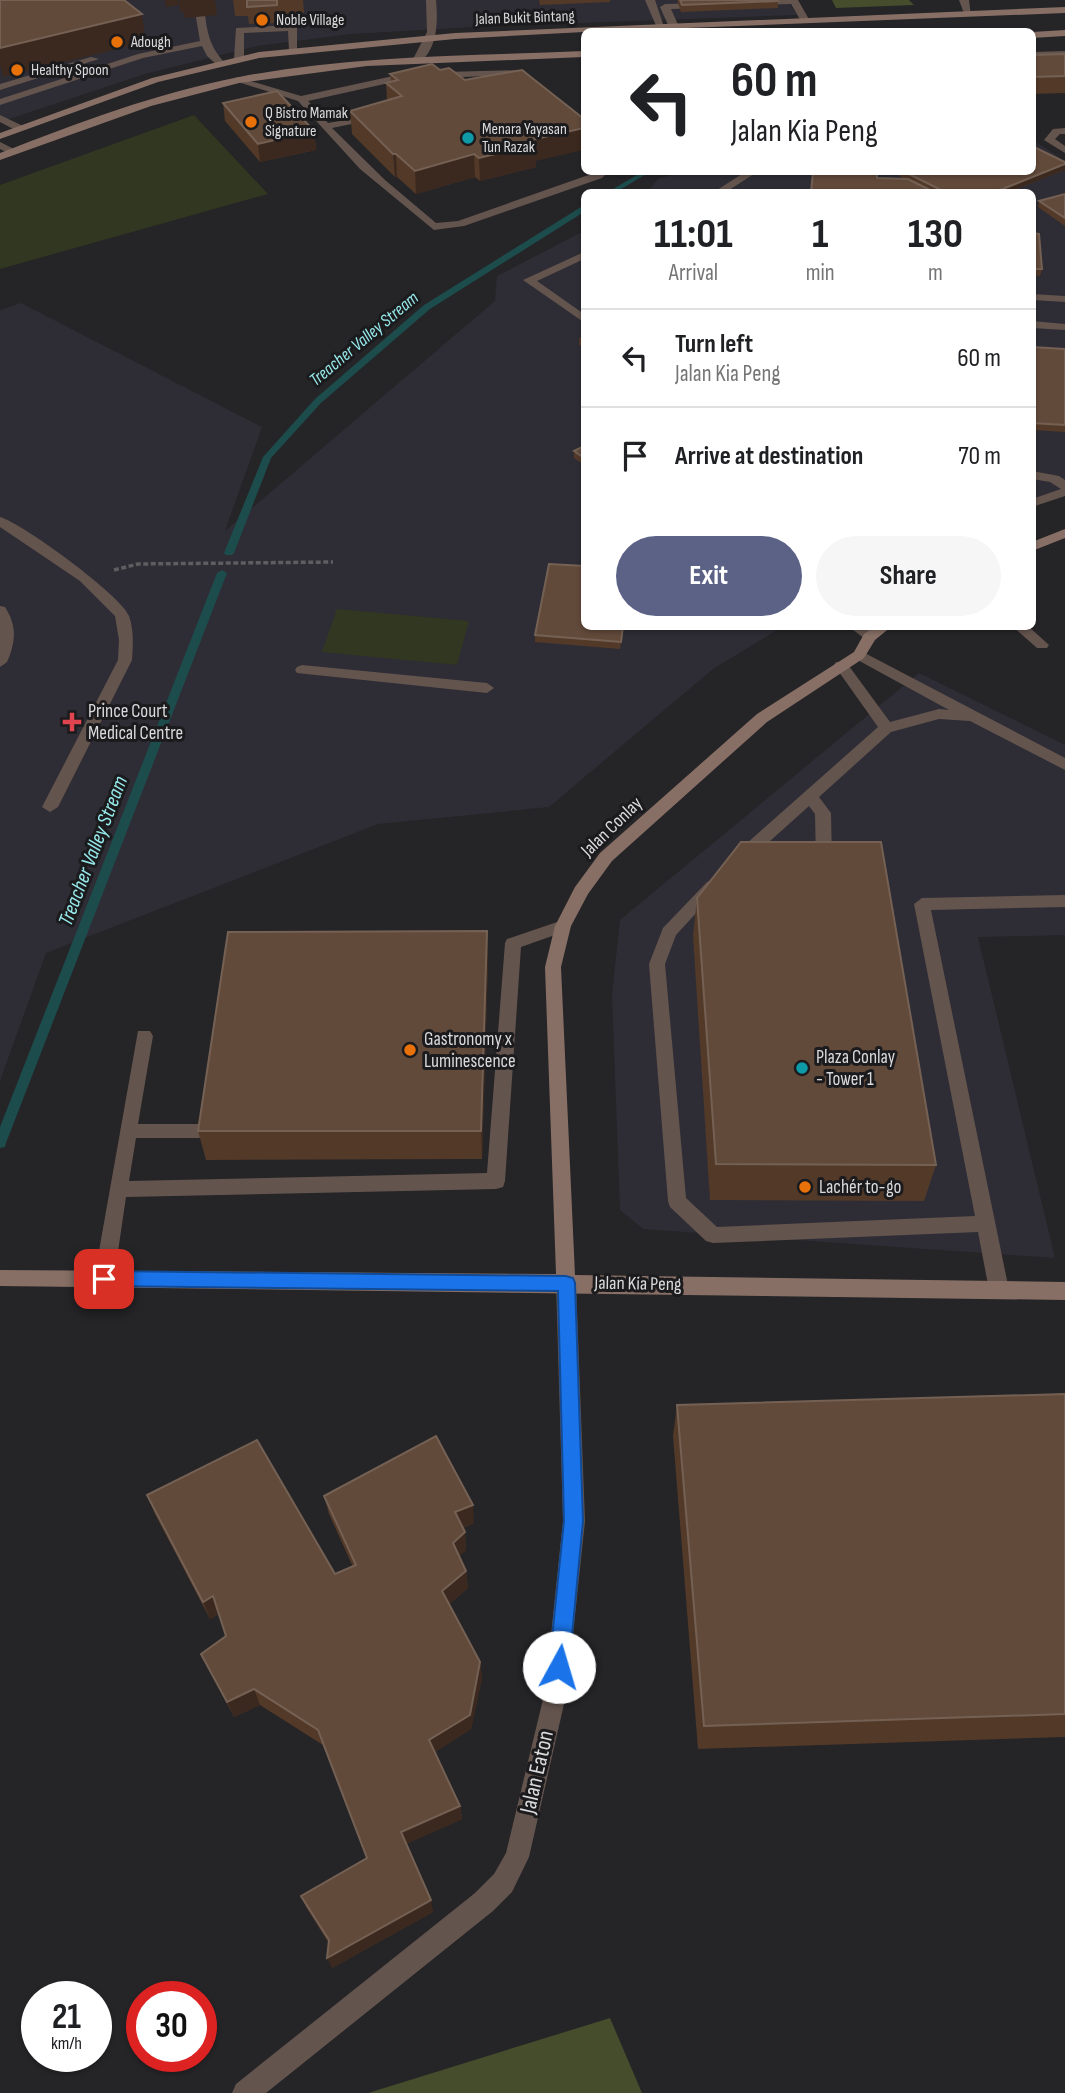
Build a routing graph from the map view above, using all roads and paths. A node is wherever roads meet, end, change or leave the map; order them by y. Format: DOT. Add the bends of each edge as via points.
graph roads {
  1 [pos="198,0"];
  2 [pos="431,0"];
  3 [pos="650,0"];
  4 [pos="964,0"];
  5 [pos="743,4"];
  6 [pos="717,5"];
  7 [pos="1065,10"];
  8 [pos="968,14"];
  9 [pos="805,21"];
  10 [pos="674,27"];
  11 [pos="662,28"];
  12 [pos="581,32"];
  13 [pos="1065,33"];
  14 [pos="1036,35"];
  15 [pos="204,38"];
  16 [pos="432,38"];
  17 [pos="293,51"];
  18 [pos="1065,54"];
  19 [pos="581,55"];
  20 [pos="1036,55"];
  21 [pos="239,59"];
  22 [pos="417,61"];
  23 [pos="220,63"];
  24 [pos="496,73"];
  25 [pos="237,80"];
  26 [pos="353,86"];
  27 [pos="0,87"];
  28 [pos="493,90"];
  29 [pos="542,95"];
  30 [pos="301,99"];
  31 [pos="0,102"];
  32 [pos="383,114"];
  33 [pos="0,118"];
  34 [pos="325,127"];
  35 [pos="21,128"];
  36 [pos="1065,131"];
  37 [pos="0,136"];
  38 [pos="0,145"];
  39 [pos="1065,150"];
  40 [pos="12,152"];
  41 [pos="0,157"];
  42 [pos="599,175"];
  43 [pos="747,175"];
  44 [pos="726,189"];
  45 [pos="581,256"];
  46 [pos="1036,297"];
  47 [pos="1065,299"];
  48 [pos="581,317"];
  49 [pos="1036,324"];
  50 [pos="1065,327"];
  51 [pos="1036,476"];
  52 [pos="1065,486"];
  53 [pos="1065,492"];
  54 [pos="1036,502"];
  55 [pos="0,521"];
  56 [pos="1065,533"];
  57 [pos="1036,545"];
  58 [pos="333,562"];
  59 [pos="85,578"];
  60 [pos="0,610"];
  61 [pos="860,630"];
  62 [pos="879,630"];
  63 [pos="1024,630"];
  64 [pos="869,637"];
  65 [pos="1042,645"];
  66 [pos="859,654"];
  67 [pos="0,662"];
  68 [pos="841,665"];
  69 [pos="302,670"];
  70 [pos="487,688"];
  71 [pos="973,716"];
  72 [pos="886,729"];
  73 [pos="1065,765"];
  74 [pos="810,797"];
  75 [pos="50,807"];
  76 [pos="809,870"];
  77 [pos="1065,901"];
  78 [pos="563,926"];
  79 [pos="144,1036"];
  80 [pos="128,1131"];
  81 [pos="243,1131"];
  82 [pos="118,1189"];
  83 [pos="985,1224"];
  84 [pos="0,1278"];
  85 [pos="104,1279"];
  86 [pos="566,1283"];
  87 [pos="999,1290"];
  88 [pos="1065,1291"];
  89 [pos="245,2093"];
  1 -- 15 [label="street"];
  2 -- 16 [label="street"];
  3 -- 11 [label="street"];
  4 -- 8 [label="street"];
  5 -- 9 [label="street" via="794,1"];
  6 -- 10 [label="street" via="665,7"];
  7 -- 8 [label="main road, Jalan Bukit Bintang"];
  8 -- 9 [label="main road, Jalan Bukit Bintang"];
  9 -- 10 [label="main road, Jalan Bukit Bintang"];
  10 -- 11 [label="main road, Jalan Bukit Bintang"];
  12 -- 16 [label="main road, Jalan Bukit Bintang"];
  13 -- 14 [label="main road"];
  15 -- 23 [label="street" via="210,54"];
  15 -- 27 [label="street" via="135,47"];
  15 -- 31 [label="street"];
  16 -- 17 [label="main road, Jalan Bukit Bintang"];
  16 -- 22 [label="street"];
  17 -- 21 [label="main road, Jalan Bukit Bintang"];
  17 -- 21 [label="street" via="292,29 239,30"];
  18 -- 20 [label="street"];
  19 -- 22 [label="main road, Jalan Bukit Bintang"];
  21 -- 23 [label="main road, Jalan Bukit Bintang"];
  22 -- 25 [label="main road, Jalan Bukit Bintang"];
  22 -- 26 [label="street"];
  23 -- 35 [label="main road, Jalan Bukit Bintang" via="155,80"];
  24 -- 26 [label="street" via="408,76"];
  24 -- 28 [label="street"];
  24 -- 29 [label="street" via="521,72"];
  25 -- 30 [label="street"];
  25 -- 40 [label="main road, Jalan Bukit Bintang" via="97,121"];
  26 -- 30 [label="street"];
  30 -- 34 [label="street"];
  32 -- 34 [label="street"];
  33 -- 35 [label="street"];
  34 -- 42 [label="street" via="434,227 460,224"];
  35 -- 37 [label="main road, Jalan Bukit Bintang"];
  36 -- 39 [label="street" via="1057,131 1049,140"];
  38 -- 40 [label="street"];
  40 -- 41 [label="main road, Jalan Bukit Bintang"];
  43 -- 44 [label="street"];
  45 -- 48 [label="street" via="529,280"];
  46 -- 47 [label="street"];
  49 -- 50 [label="street"];
  51 -- 52 [label="street"];
  53 -- 54 [label="street"];
  55 -- 59 [label="street"];
  56 -- 57 [label="main road"];
  58 -- 59 [label="path" via="138,564"];
  59 -- 75 [label="street" via="121,615 125,660"];
  60 -- 67 [label="street" via="10,636"];
  61 -- 64 [label="street"];
  62 -- 64 [label="main road, Jalan Conlay"];
  63 -- 65 [label="street"];
  64 -- 66 [label="main road, Jalan Conlay"];
  66 -- 68 [label="main road, Jalan Conlay"];
  66 -- 71 [label="street"];
  68 -- 72 [label="street"];
  68 -- 78 [label="main road, Jalan Conlay" via="762,718 606,857"];
  69 -- 70 [label="street"];
  71 -- 72 [label="street" via="939,714"];
  71 -- 73 [label="street"];
  72 -- 74 [label="street"];
  74 -- 76 [label="street" via="823,813 824,862"];
  74 -- 83 [label="street" via="669,932 657,964 677,1201 713,1235"];
  77 -- 83 [label="street" via="918,896"];
  78 -- 82 [label="street" via="513,943 496,1181"];
  78 -- 86 [label="main road, Jalan Conlay" via="553,967"];
  79 -- 80 [label="street"];
  80 -- 81 [label="street"];
  80 -- 82 [label="street"];
  82 -- 85 [label="street"];
  83 -- 87 [label="street"];
  84 -- 85 [label="main road, Jalan Kia Peng"];
  85 -- 86 [label="main road, Jalan Kia Peng"];
  86 -- 87 [label="main road, Jalan Kia Peng"];
  86 -- 89 [label="street, Jalan Eaton" via="573,1521 556,1691 517,1857 503,1883 484,1902"];
  87 -- 88 [label="main road, Jalan Kia Peng"];
}
